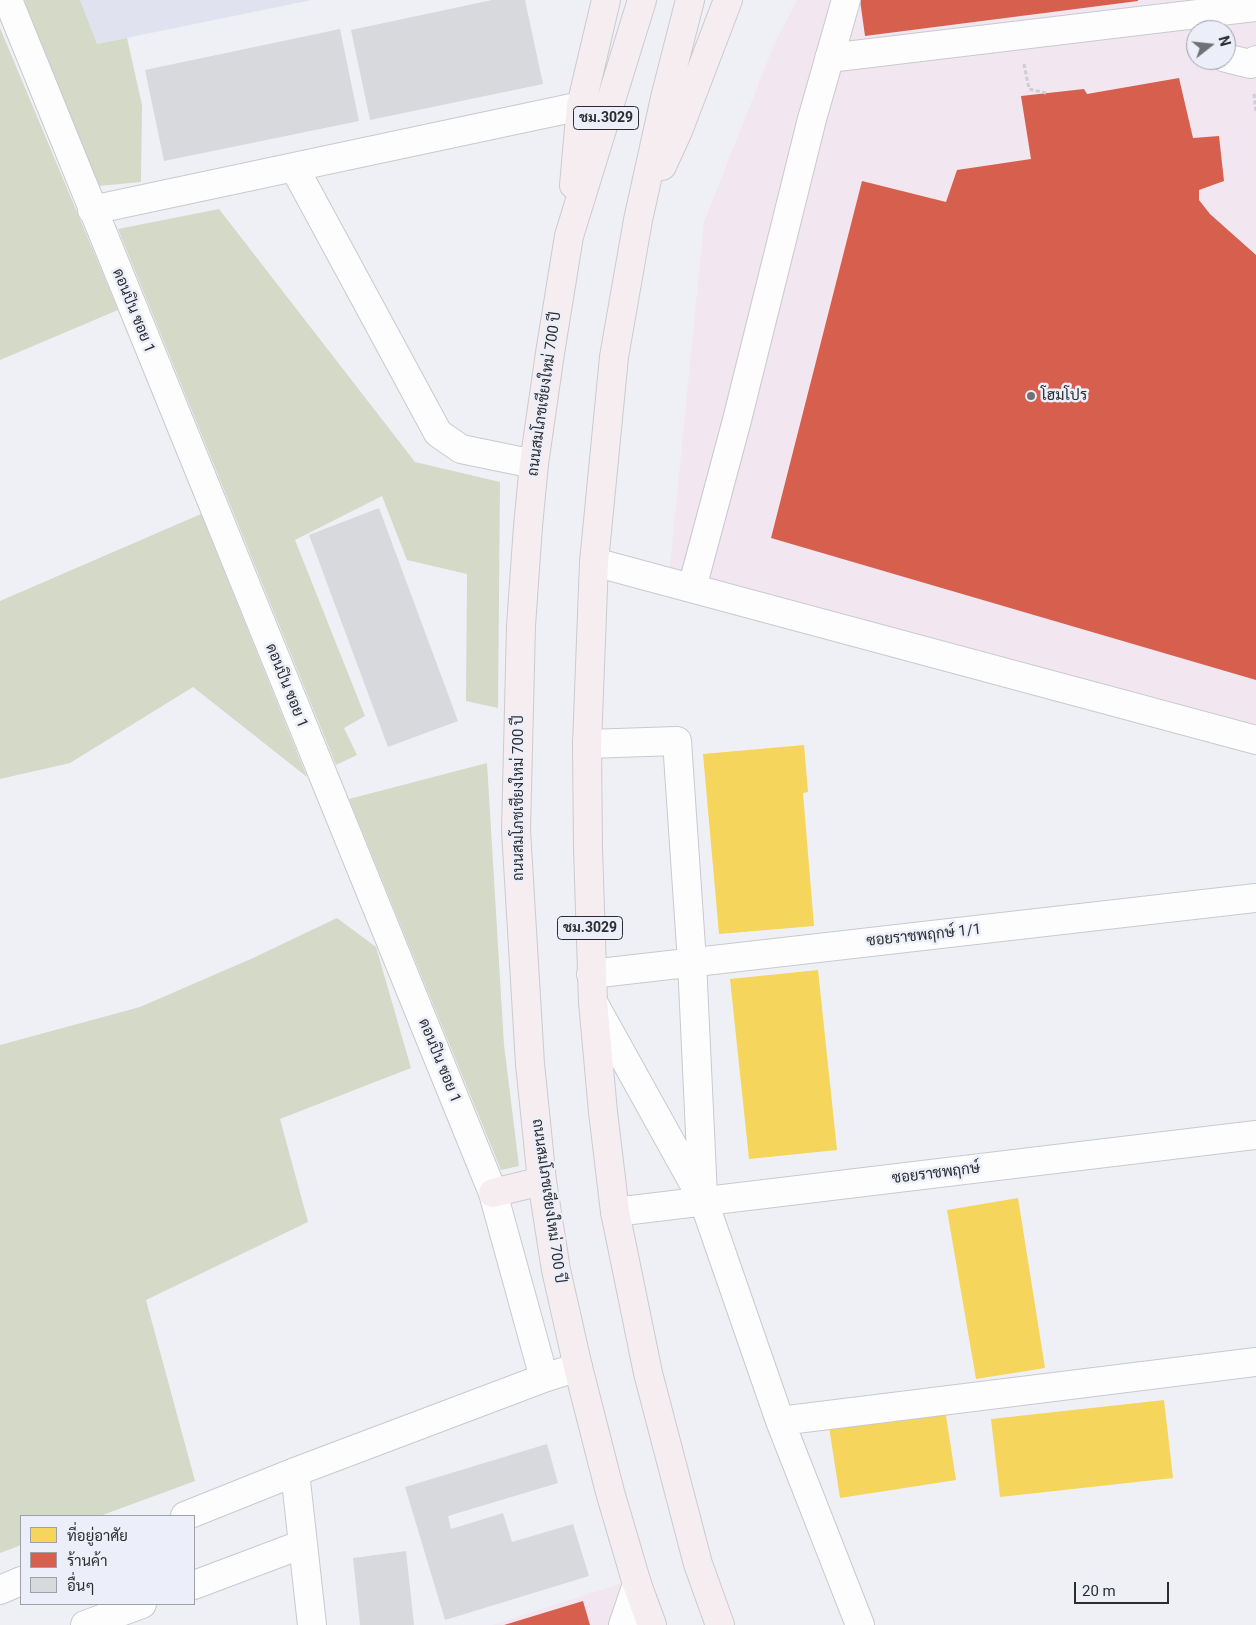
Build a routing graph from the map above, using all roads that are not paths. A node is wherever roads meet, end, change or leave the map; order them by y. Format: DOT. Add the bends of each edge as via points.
graph roads {
  1 [pos="8,0"];
  2 [pos="606,0"];
  3 [pos="642,0"];
  4 [pos="690,0"];
  5 [pos="728,0"];
  6 [pos="846,0"];
  7 [pos="1256,7"];
  8 [pos="1208,20"];
  9 [pos="1186,25"];
  10 [pos="829,58"];
  11 [pos="1236,60"];
  12 [pos="1256,60"];
  13 [pos="582,106"];
  14 [pos="294,167"];
  15 [pos="92,210"];
  16 [pos="638,220"];
  17 [pos="570,236"];
  18 [pos="534,464"];
  19 [pos="594,562"];
  20 [pos="692,588"];
  21 [pos="1256,740"];
  22 [pos="587,744"];
  23 [pos="1256,898"];
  24 [pos="692,962"];
  25 [pos="591,974"];
  26 [pos="593,1002"];
  27 [pos="1256,1135"];
  28 [pos="542,1180"];
  29 [pos="492,1192"];
  30 [pos="704,1202"];
  31 [pos="615,1212"];
  32 [pos="1256,1362"];
  33 [pos="578,1367"];
  34 [pos="544,1378"];
  35 [pos="780,1421"];
  36 [pos="295,1472"];
  37 [pos="188,1515"];
  38 [pos="303,1544"];
  39 [pos="20,1581"];
  40 [pos="637,1584"];
  41 [pos="195,1585"];
  42 [pos="0,1590"];
  43 [pos="139,1605"];
  44 [pos="85,1625"];
  45 [pos="312,1625"];
  46 [pos="622,1625"];
  47 [pos="652,1625"];
  48 [pos="720,1625"];
  49 [pos="860,1625"];
  1 -- 15 [label="street, ดอนปิน ซอย 1"];
  2 -- 13 [label="main road"];
  3 -- 17 [label="main road, ถนนสมโภชเชียงใหม่ 700 ปี / ชม.3029"];
  4 -- 16 [label="main road, ชม.3029"];
  5 -- 16 [label="main road" via="678,131"];
  6 -- 10 [label="street"];
  7 -- 8 [label="street"];
  9 -- 10 [label="street"];
  10 -- 20 [label="street"];
  11 -- 12 [label="street" via="1250,64"];
  13 -- 14 [label="street"];
  13 -- 17 [label="main road"];
  14 -- 15 [label="street"];
  14 -- 18 [label="street" via="438,433 461,449"];
  15 -- 29 [label="street, ดอนปิน ซอย 1"];
  16 -- 19 [label="main road, ชม.3029" via="614,357"];
  17 -- 18 [label="main road, ถนนสมโภชเชียงใหม่ 700 ปี / ชม.3029"];
  18 -- 28 [label="main road, ถนนสมโภชเชียงใหม่ 700 ปี / ชม.3029" via="521,626 516,830 530,1064"];
  19 -- 20 [label="street"];
  19 -- 22 [label="main road, ชม.3029"];
  20 -- 21 [label="street"];
  22 -- 24 [label="street" via="678,741"];
  22 -- 25 [label="main road, ชม.3029"];
  23 -- 24 [label="street, ซอยราชพฤกษ์ 1/1"];
  24 -- 25 [label="street, ซอยราชพฤกษ์ 1/1"];
  24 -- 30 [label="street"];
  25 -- 26 [label="main road, ชม.3029"];
  26 -- 30 [label="street"];
  26 -- 31 [label="main road, ชม.3029"];
  27 -- 30 [label="street, ซอยราชพฤกษ์"];
  28 -- 29 [label="main road"];
  28 -- 33 [label="main road, ถนนสมโภชเชียงใหม่ 700 ปี / ชม.3029" via="556,1270"];
  29 -- 34 [label="street, ดอนปิน ซอย 1"];
  30 -- 31 [label="street, ซอยราชพฤกษ์"];
  30 -- 35 [label="street"];
  31 -- 48 [label="main road, ชม.3029" via="648,1373 698,1564"];
  32 -- 35 [label="street"];
  33 -- 34 [label="street"];
  33 -- 40 [label="main road, ถนนสมโภชเชียงใหม่ 700 ปี / ชม.3029"];
  34 -- 36 [label="street"];
  35 -- 49 [label="street"];
  36 -- 37 [label="street"];
  36 -- 38 [label="street"];
  38 -- 41 [label="street"];
  38 -- 45 [label="street"];
  39 -- 42 [label="street"];
  40 -- 46 [label="street"];
  40 -- 47 [label="main road, ถนนสมโภชเชียงใหม่ 700 ปี / ชม.3029"];
  43 -- 44 [label="street"];
}
